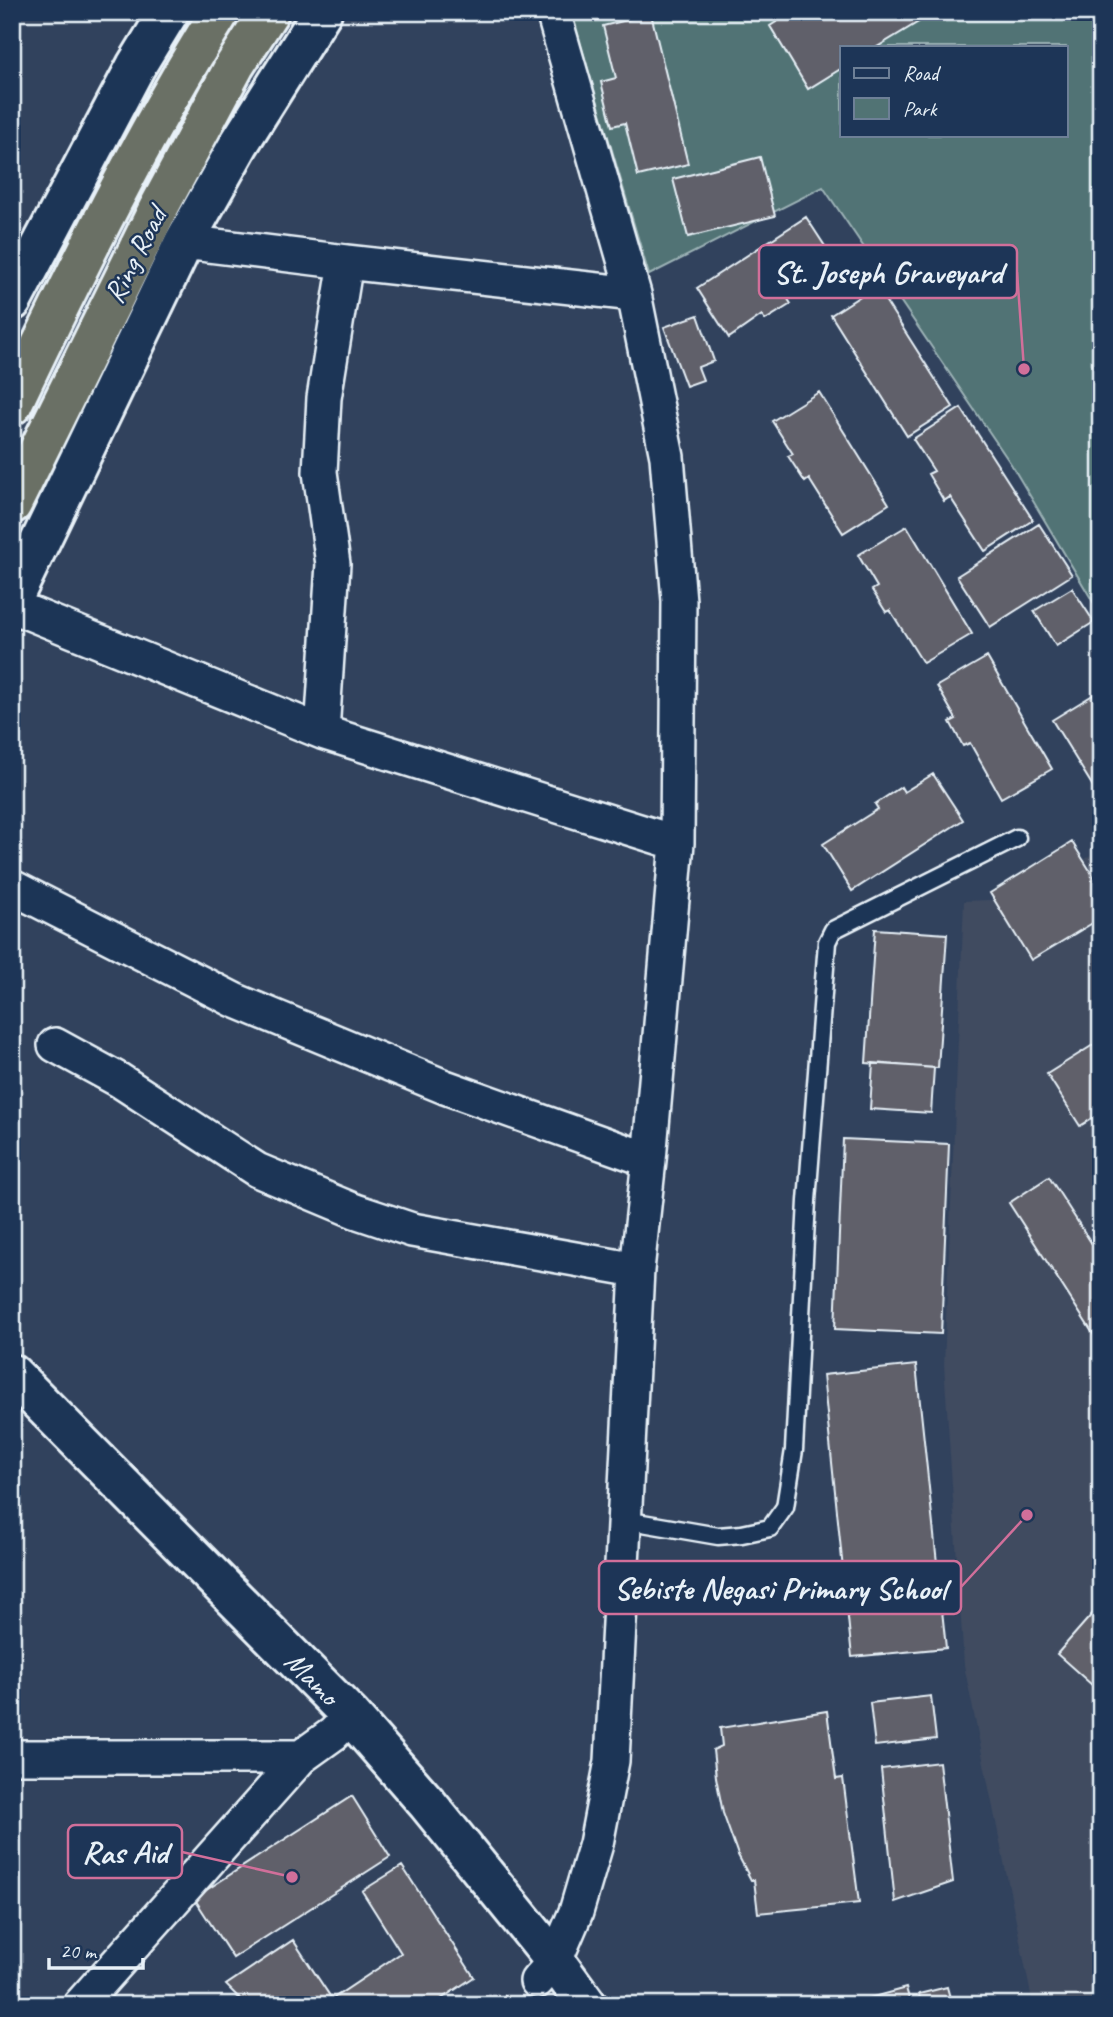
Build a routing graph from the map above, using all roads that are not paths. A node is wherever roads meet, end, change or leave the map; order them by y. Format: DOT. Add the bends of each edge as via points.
graph roads {
  1 [pos="169,12"];
  2 [pos="220,12"];
  3 [pos="269,12"];
  4 [pos="322,12"];
  5 [pos="553,12"];
  6 [pos="184,242"];
  7 [pos="346,262"];
  8 [pos="634,295"];
  9 [pos="13,299"];
  10 [pos="12,405"];
  11 [pos="12,504"];
  12 [pos="12,600"];
  13 [pos="12,606"];
  14 [pos="322,732"];
  15 [pos="1017,838"];
  16 [pos="677,843"];
  17 [pos="12,887"];
  18 [pos="55,1045"];
  19 [pos="649,1160"];
  20 [pos="637,1270"];
  21 [pos="12,1374"];
  22 [pos="12,1412"];
  23 [pos="625,1520"];
  24 [pos="342,1725"];
  25 [pos="12,1757"];
  26 [pos="301,1757"];
  27 [pos="549,1982"];
  28 [pos="80,2005"];
  29 [pos="587,2005"];
  1 -- 9 [label="street"];
  2 -- 10 [label="highway, Ring Road" via="127,174"];
  3 -- 11 [label="highway, Ring Road" via="235,65 158,209"];
  4 -- 6 [label="street"];
  5 -- 8 [label="street"];
  6 -- 7 [label="street"];
  6 -- 12 [label="street"];
  7 -- 8 [label="street"];
  7 -- 14 [label="street" via="324,398 320,472 333,564"];
  8 -- 16 [label="street" via="667,457 679,601"];
  13 -- 14 [label="street"];
  14 -- 16 [label="street"];
  15 -- 23 [label="lane" via="833,930 827,942 794,1450 785,1507 770,1528 718,1536"];
  16 -- 19 [label="street"];
  17 -- 19 [label="street" via="234,1000 445,1087"];
  18 -- 20 [label="street" via="119,1080 257,1170 355,1211 412,1230"];
  19 -- 20 [label="street"];
  20 -- 23 [label="street"];
  21 -- 24 [label="street, Mamo"];
  22 -- 24 [label="street"];
  23 -- 27 [label="street" via="612,1760 596,1844"];
  24 -- 26 [label="street"];
  24 -- 27 [label="street, Mamo" via="427,1803"];
  25 -- 26 [label="street"];
  26 -- 28 [label="street"];
  27 -- 29 [label="street, Mamo"];
}
